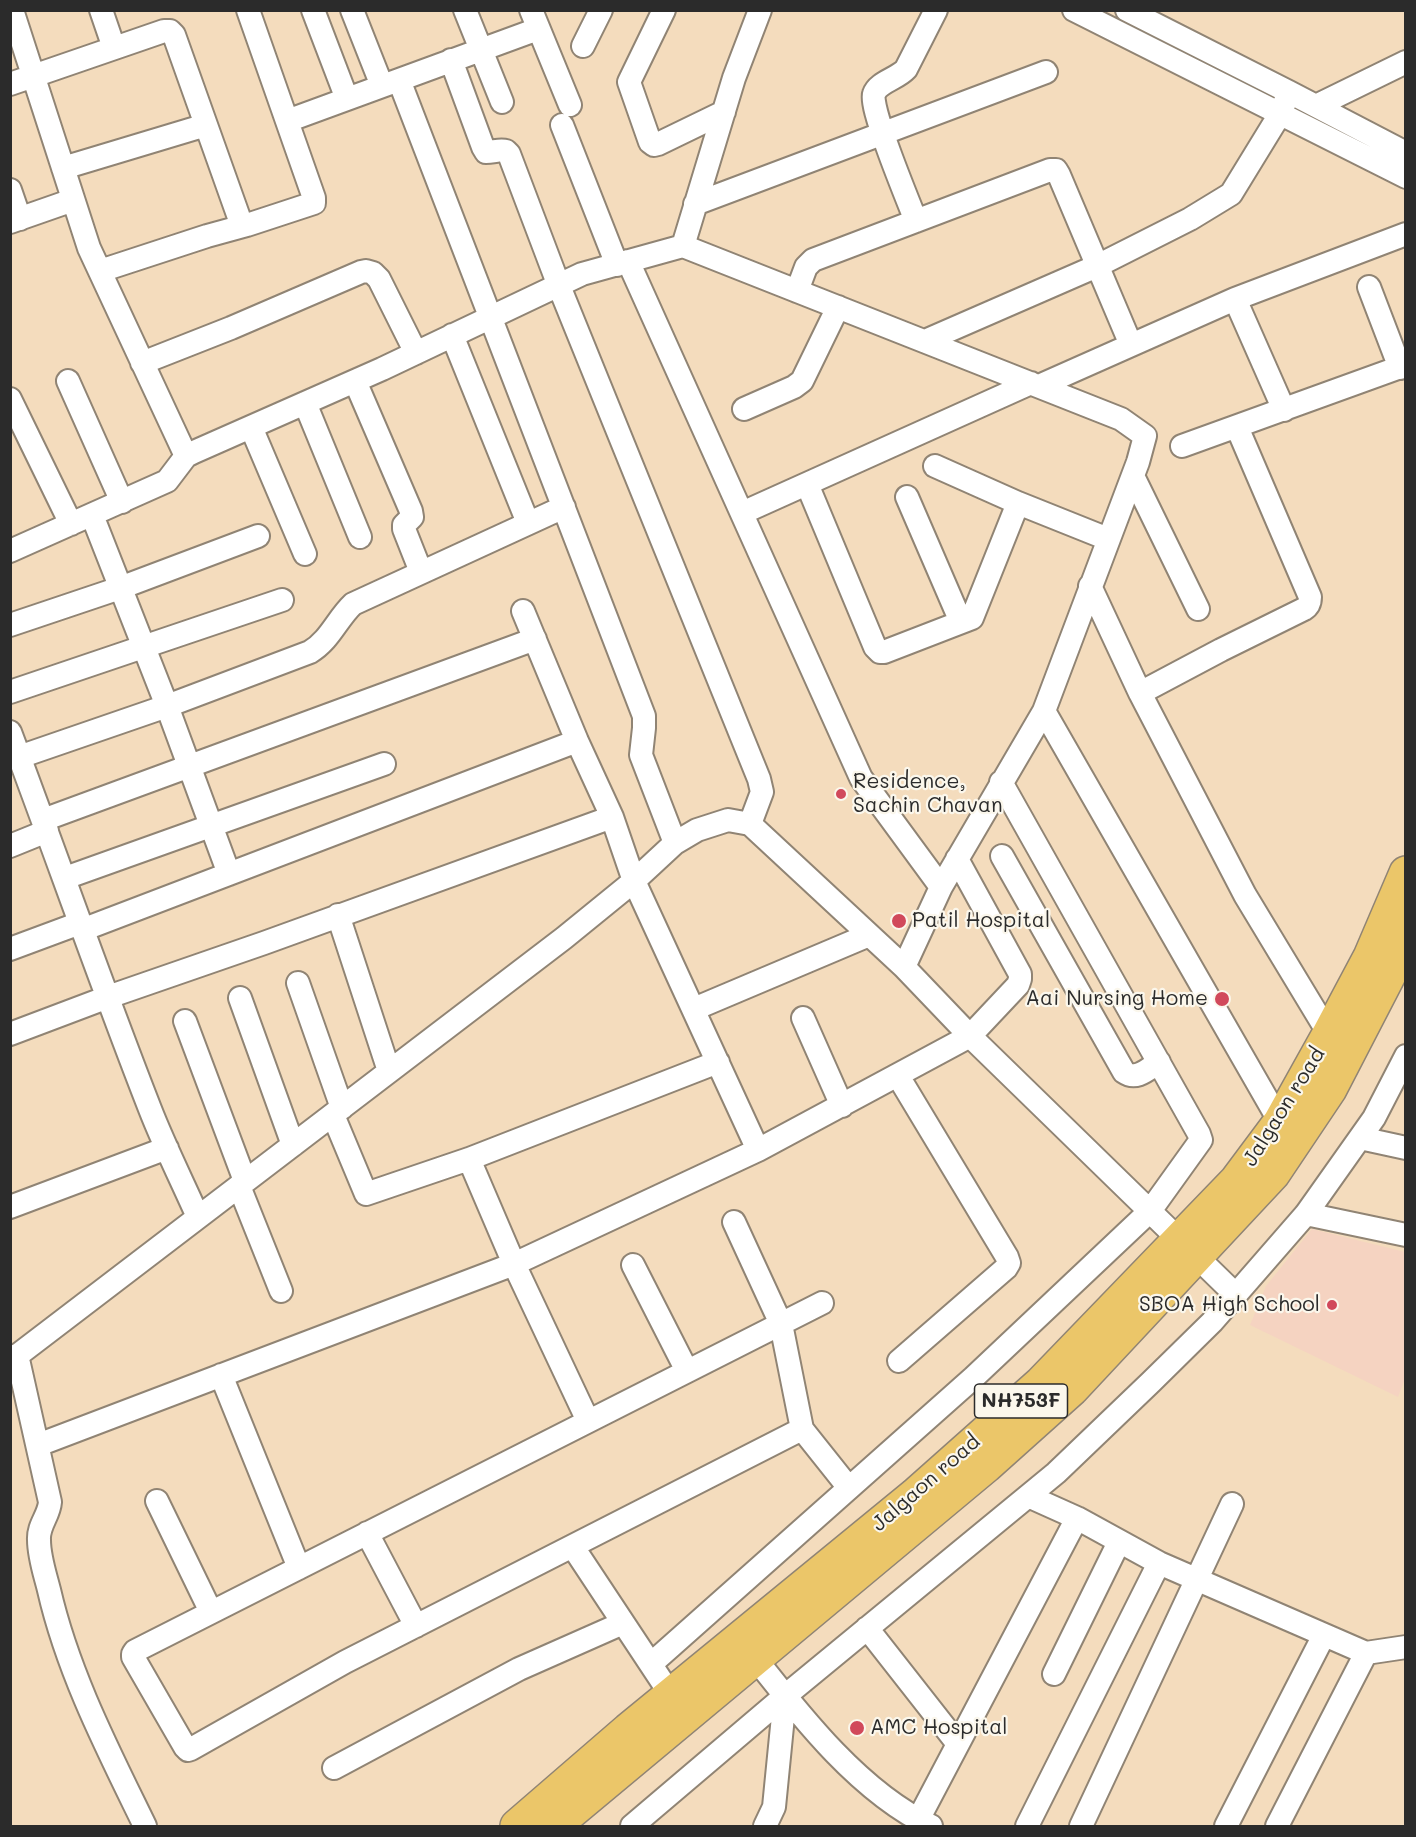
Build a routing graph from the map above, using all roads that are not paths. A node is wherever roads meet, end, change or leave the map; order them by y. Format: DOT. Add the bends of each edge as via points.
graph roads {
  1 [pos="12,10"];
  2 [pos="101,10"];
  3 [pos="248,10"];
  4 [pos="313,10"];
  5 [pos="352,10"];
  6 [pos="465,10"];
  7 [pos="601,10"];
  8 [pos="664,10"];
  9 [pos="760,10"];
  10 [pos="936,10"];
  11 [pos="1127,10"];
  12 [pos="1089,14"];
  13 [pos="534,20"];
  14 [pos="16,38"];
  15 [pos="583,46"];
  16 [pos="114,48"];
  17 [pos="480,50"];
  18 [pos="451,60"];
  19 [pos="1406,62"];
  20 [pos="1046,72"];
  21 [pos="33,75"];
  22 [pos="390,83"];
  23 [pos="10,84"];
  24 [pos="1289,92"];
  25 [pos="347,99"];
  26 [pos="502,102"];
  27 [pos="1316,106"];
  28 [pos="724,112"];
  29 [pos="1280,114"];
  30 [pos="287,121"];
  31 [pos="206,125"];
  32 [pos="882,134"];
  33 [pos="1406,153"];
  34 [pos="63,168"];
  35 [pos="1406,177"];
  36 [pos="10,190"];
  37 [pos="73,200"];
  38 [pos="695,204"];
  39 [pos="15,220"];
  40 [pos="916,221"];
  41 [pos="243,226"];
  42 [pos="1406,234"];
  43 [pos="683,246"];
  44 [pos="622,263"];
  45 [pos="1097,266"];
  46 [pos="100,271"];
  47 [pos="559,286"];
  48 [pos="1369,287"];
  49 [pos="797,291"];
  50 [pos="1235,298"];
  51 [pos="838,307"];
  52 [pos="491,317"];
  53 [pos="452,335"];
  54 [pos="925,341"];
  55 [pos="1131,345"];
  56 [pos="416,353"];
  57 [pos="142,363"];
  58 [pos="1403,366"];
  59 [pos="68,381"];
  60 [pos="355,381"];
  61 [pos="1035,385"];
  62 [pos="10,399"];
  63 [pos="305,403"];
  64 [pos="744,409"];
  65 [pos="1284,410"];
  66 [pos="251,427"];
  67 [pos="1237,427"];
  68 [pos="1182,446"];
  69 [pos="186,456"];
  70 [pos="935,466"];
  71 [pos="1133,476"];
  72 [pos="807,484"];
  73 [pos="907,497"];
  74 [pos="122,502"];
  75 [pos="1018,503"];
  76 [pos="564,507"];
  77 [pos="741,513"];
  78 [pos="92,515"];
  79 [pos="528,523"];
  80 [pos="71,524"];
  81 [pos="258,536"];
  82 [pos="360,537"];
  83 [pos="1108,539"];
  84 [pos="12,547"];
  85 [pos="305,554"];
  86 [pos="421,572"];
  87 [pos="1090,586"];
  88 [pos="120,588"];
  89 [pos="282,600"];
  90 [pos="1198,609"];
  91 [pos="523,610"];
  92 [pos="961,622"];
  93 [pos="10,625"];
  94 [pos="535,639"];
  95 [pos="144,647"];
  96 [pos="10,692"];
  97 [pos="1140,693"];
  98 [pos="167,706"];
  99 [pos="1044,711"];
  100 [pos="577,741"];
  101 [pos="14,743"];
  102 [pos="384,764"];
  103 [pos="189,766"];
  104 [pos="1001,782"];
  105 [pos="612,817"];
  106 [pos="750,824"];
  107 [pos="45,826"];
  108 [pos="212,826"];
  109 [pos="675,843"];
  110 [pos="10,846"];
  111 [pos="1002,856"];
  112 [pos="957,859"];
  113 [pos="1406,873"];
  114 [pos="229,874"];
  115 [pos="65,878"];
  116 [pos="634,881"];
  117 [pos="940,887"];
  118 [pos="338,915"];
  119 [pos="81,927"];
  120 [pos="869,935"];
  121 [pos="1406,936"];
  122 [pos="10,949"];
  123 [pos="904,967"];
  124 [pos="298,983"];
  125 [pos="108,996"];
  126 [pos="240,998"];
  127 [pos="694,1009"];
  128 [pos="803,1018"];
  129 [pos="185,1022"];
  130 [pos="10,1034"];
  131 [pos="1329,1034"];
  132 [pos="969,1036"];
  133 [pos="1406,1056"];
  134 [pos="718,1062"];
  135 [pos="1159,1062"];
  136 [pos="390,1071"];
  137 [pos="898,1076"];
  138 [pos="842,1106"];
  139 [pos="338,1112"];
  140 [pos="1280,1122"];
  141 [pos="1360,1138"];
  142 [pos="293,1145"];
  143 [pos="167,1148"];
  144 [pos="1406,1148"];
  145 [pos="758,1150"];
  146 [pos="469,1159"];
  147 [pos="242,1184"];
  148 [pos="10,1208"];
  149 [pos="1150,1211"];
  150 [pos="1306,1214"];
  151 [pos="198,1217"];
  152 [pos="734,1222"];
  153 [pos="1406,1235"];
  154 [pos="1188,1248"];
  155 [pos="514,1264"];
  156 [pos="633,1265"];
  157 [pos="280,1291"];
  158 [pos="1236,1295"];
  159 [pos="822,1303"];
  160 [pos="781,1324"];
  161 [pos="14,1358"];
  162 [pos="899,1361"];
  163 [pos="687,1371"];
  164 [pos="221,1375"];
  165 [pos="588,1421"];
  166 [pos="802,1429"];
  167 [pos="38,1445"];
  168 [pos="849,1488"];
  169 [pos="1028,1496"];
  170 [pos="158,1501"];
  171 [pos="1232,1504"];
  172 [pos="1077,1518"];
  173 [pos="367,1533"];
  174 [pos="1119,1542"];
  175 [pos="573,1547"];
  176 [pos="1160,1563"];
  177 [pos="299,1568"];
  178 [pos="1197,1580"];
  179 [pos="211,1612"];
  180 [pos="623,1623"];
  181 [pos="416,1626"];
  182 [pos="867,1628"];
  183 [pos="1324,1635"];
  184 [pos="1406,1647"];
  185 [pos="1366,1653"];
  186 [pos="755,1658"];
  187 [pos="651,1664"];
  188 [pos="1054,1674"];
  189 [pos="671,1695"];
  190 [pos="785,1696"];
  191 [pos="958,1744"];
  192 [pos="334,1768"];
  193 [pos="925,1823"];
  194 [pos="145,1827"];
  195 [pos="517,1827"];
  196 [pos="554,1827"];
  197 [pos="632,1827"];
  198 [pos="765,1827"];
  199 [pos="1027,1827"];
  200 [pos="1081,1827"];
  201 [pos="1226,1827"];
  202 [pos="1277,1827"];
  1 -- 14 [label="street"];
  2 -- 16 [label="street"];
  3 -- 30 [label="street"];
  4 -- 25 [label="street"];
  5 -- 22 [label="street"];
  6 -- 17 [label="street"];
  7 -- 15 [label="street"];
  8 -- 28 [label="street" via="629,82 650,142 658,144"];
  9 -- 28 [label="street"];
  10 -- 32 [label="street" via="906,69 874,92"];
  11 -- 24 [label="street"];
  12 -- 29 [label="street"];
  13 -- 17 [label="street"];
  13 -- 44 [label="street"];
  14 -- 21 [label="street"];
  16 -- 21 [label="street"];
  16 -- 31 [label="street" via="170,31"];
  17 -- 18 [label="street"];
  17 -- 26 [label="street"];
  18 -- 22 [label="street"];
  18 -- 47 [label="street" via="486,152 502,150 509,154"];
  19 -- 27 [label="street"];
  20 -- 32 [label="street"];
  21 -- 23 [label="street"];
  21 -- 34 [label="street"];
  22 -- 25 [label="street"];
  22 -- 52 [label="street"];
  24 -- 27 [label="street"];
  24 -- 29 [label="street"];
  25 -- 30 [label="street"];
  27 -- 33 [label="street"];
  28 -- 38 [label="street"];
  29 -- 35 [label="street"];
  29 -- 45 [label="street" via="1231,194"];
  30 -- 41 [label="street" via="314,203"];
  31 -- 34 [label="street"];
  31 -- 41 [label="street"];
  32 -- 38 [label="street"];
  32 -- 40 [label="street"];
  34 -- 37 [label="street"];
  36 -- 39 [label="street"];
  37 -- 39 [label="street"];
  37 -- 46 [label="street"];
  38 -- 43 [label="street"];
  40 -- 45 [label="street" via="1056,170"];
  40 -- 49 [label="street" via="813,260 806,267"];
  41 -- 46 [label="street"];
  42 -- 50 [label="street"];
  43 -- 44 [label="street"];
  43 -- 49 [label="street"];
  44 -- 47 [label="street" via="582,274"];
  44 -- 77 [label="street"];
  45 -- 54 [label="street"];
  45 -- 55 [label="street"];
  46 -- 57 [label="street"];
  47 -- 52 [label="street"];
  47 -- 106 [label="street" via="762,787"];
  48 -- 58 [label="street"];
  49 -- 51 [label="street"];
  50 -- 55 [label="street"];
  50 -- 65 [label="street"];
  51 -- 54 [label="street"];
  51 -- 64 [label="street" via="802,381"];
  52 -- 53 [label="street"];
  52 -- 76 [label="street"];
  53 -- 56 [label="street"];
  53 -- 79 [label="street"];
  54 -- 61 [label="street"];
  55 -- 61 [label="street"];
  56 -- 57 [label="street" via="383,285 366,271"];
  56 -- 60 [label="street"];
  57 -- 69 [label="street"];
  58 -- 65 [label="street"];
  59 -- 74 [label="street"];
  60 -- 63 [label="street"];
  60 -- 86 [label="street" via="411,512 404,529"];
  61 -- 71 [label="street" via="1121,419 1145,436"];
  61 -- 72 [label="street"];
  62 -- 80 [label="street"];
  63 -- 66 [label="street"];
  63 -- 82 [label="street"];
  65 -- 67 [label="street"];
  66 -- 69 [label="street"];
  66 -- 85 [label="street"];
  67 -- 68 [label="street"];
  67 -- 97 [label="street" via="1310,603"];
  69 -- 74 [label="street" via="167,481"];
  70 -- 75 [label="street"];
  71 -- 83 [label="street"];
  71 -- 90 [label="street"];
  72 -- 77 [label="street"];
  72 -- 92 [label="street" via="880,652"];
  73 -- 92 [label="street"];
  74 -- 78 [label="street"];
  75 -- 83 [label="street"];
  75 -- 92 [label="street" via="975,615"];
  76 -- 79 [label="street"];
  76 -- 109 [label="street" via="644,716 642,760"];
  77 -- 117 [label="street" via="861,778"];
  78 -- 80 [label="street"];
  78 -- 88 [label="street"];
  79 -- 86 [label="street"];
  80 -- 84 [label="street"];
  81 -- 88 [label="street"];
  83 -- 87 [label="street"];
  86 -- 98 [label="street" via="353,603 325,641 310,652"];
  87 -- 97 [label="street"];
  87 -- 99 [label="street"];
  88 -- 93 [label="street"];
  88 -- 95 [label="street"];
  89 -- 95 [label="street"];
  91 -- 94 [label="street"];
  94 -- 100 [label="street"];
  94 -- 103 [label="street"];
  95 -- 96 [label="street"];
  95 -- 98 [label="street"];
  97 -- 131 [label="street" via="1245,894"];
  98 -- 101 [label="street"];
  98 -- 103 [label="street"];
  99 -- 104 [label="street"];
  99 -- 140 [label="street"];
  100 -- 105 [label="street"];
  100 -- 114 [label="street"];
  101 -- 107 [label="street"];
  102 -- 108 [label="street"];
  103 -- 107 [label="street"];
  103 -- 108 [label="street"];
  104 -- 112 [label="street"];
  104 -- 135 [label="street"];
  105 -- 116 [label="street"];
  105 -- 118 [label="street"];
  106 -- 109 [label="street" via="728,820 711,824"];
  106 -- 120 [label="street"];
  107 -- 110 [label="street"];
  107 -- 115 [label="street"];
  108 -- 114 [label="street"];
  108 -- 115 [label="street"];
  109 -- 116 [label="street"];
  111 -- 135 [label="street" via="1124,1072 1136,1076"];
  112 -- 117 [label="street"];
  112 -- 132 [label="street" via="1020,974 1018,985"];
  113 -- 131 [label="highway, Jalgaon road / NH753F" via="1370,957"];
  114 -- 119 [label="street"];
  115 -- 119 [label="street"];
  116 -- 127 [label="street"];
  116 -- 136 [label="street"];
  117 -- 123 [label="street"];
  118 -- 125 [label="street"];
  118 -- 136 [label="street"];
  119 -- 122 [label="street"];
  119 -- 125 [label="street"];
  120 -- 123 [label="street"];
  120 -- 127 [label="street"];
  121 -- 154 [label="highway, Jalgaon road / NH753F" via="1330,1089 1273,1174"];
  123 -- 132 [label="street"];
  124 -- 139 [label="street"];
  125 -- 130 [label="street"];
  125 -- 143 [label="street"];
  126 -- 142 [label="street"];
  127 -- 134 [label="street"];
  128 -- 138 [label="street"];
  129 -- 147 [label="street"];
  131 -- 140 [label="highway, Jalgaon road / NH753F"];
  132 -- 137 [label="street"];
  132 -- 149 [label="street"];
  133 -- 141 [label="street"];
  134 -- 145 [label="street"];
  134 -- 146 [label="street"];
  135 -- 149 [label="street" via="1201,1140"];
  136 -- 139 [label="street"];
  137 -- 138 [label="street"];
  137 -- 162 [label="street" via="1009,1263"];
  138 -- 145 [label="street"];
  139 -- 142 [label="street"];
  139 -- 146 [label="street" via="366,1194"];
  140 -- 154 [label="highway, Jalgaon road / NH753F"];
  141 -- 144 [label="street"];
  141 -- 150 [label="street"];
  142 -- 147 [label="street"];
  143 -- 148 [label="street"];
  143 -- 151 [label="street"];
  145 -- 155 [label="street"];
  146 -- 155 [label="street"];
  147 -- 151 [label="street"];
  147 -- 157 [label="street"];
  149 -- 154 [label="street"];
  149 -- 168 [label="street" via="973,1378"];
  150 -- 153 [label="street"];
  150 -- 158 [label="street"];
  151 -- 161 [label="street"];
  152 -- 160 [label="street"];
  154 -- 158 [label="street"];
  154 -- 186 [label="highway, Jalgaon road / NH753F" via="1072,1389 986,1466"];
  154 -- 189 [label="highway, Jalgaon road / NH753F" via="915,1495"];
  155 -- 164 [label="street"];
  155 -- 165 [label="street"];
  156 -- 163 [label="street"];
  158 -- 169 [label="street" via="1151,1382"];
  159 -- 160 [label="street"];
  160 -- 163 [label="street"];
  160 -- 166 [label="street"];
  161 -- 167 [label="street"];
  163 -- 165 [label="street"];
  164 -- 167 [label="street"];
  164 -- 177 [label="street"];
  165 -- 173 [label="street"];
  166 -- 168 [label="street"];
  166 -- 175 [label="street"];
  167 -- 194 [label="street" via="50,1502 39,1541 51,1598 79,1684"];
  168 -- 187 [label="street"];
  169 -- 172 [label="street"];
  169 -- 182 [label="street"];
  170 -- 179 [label="street"];
  171 -- 178 [label="street"];
  172 -- 174 [label="street"];
  172 -- 191 [label="street"];
  173 -- 177 [label="street"];
  173 -- 181 [label="street"];
  174 -- 176 [label="street"];
  174 -- 188 [label="street"];
  175 -- 180 [label="street"];
  175 -- 181 [label="street"];
  176 -- 178 [label="street"];
  176 -- 199 [label="street"];
  177 -- 179 [label="street"];
  178 -- 183 [label="street"];
  178 -- 200 [label="street"];
  179 -- 181 [label="street" via="133,1654 188,1750"];
  180 -- 187 [label="street"];
  180 -- 192 [label="street" via="519,1669"];
  182 -- 190 [label="street"];
  182 -- 191 [label="street"];
  183 -- 185 [label="street"];
  183 -- 201 [label="street"];
  184 -- 185 [label="street"];
  185 -- 202 [label="street"];
  186 -- 190 [label="street"];
  186 -- 196 [label="highway, Jalgaon road / NH753F"];
  187 -- 189 [label="street"];
  189 -- 195 [label="highway, Jalgaon road / NH753F"];
  190 -- 193 [label="street" via="847,1765 905,1813"];
  190 -- 197 [label="street"];
  190 -- 198 [label="street" via="774,1807"];
  191 -- 193 [label="street"];
}
